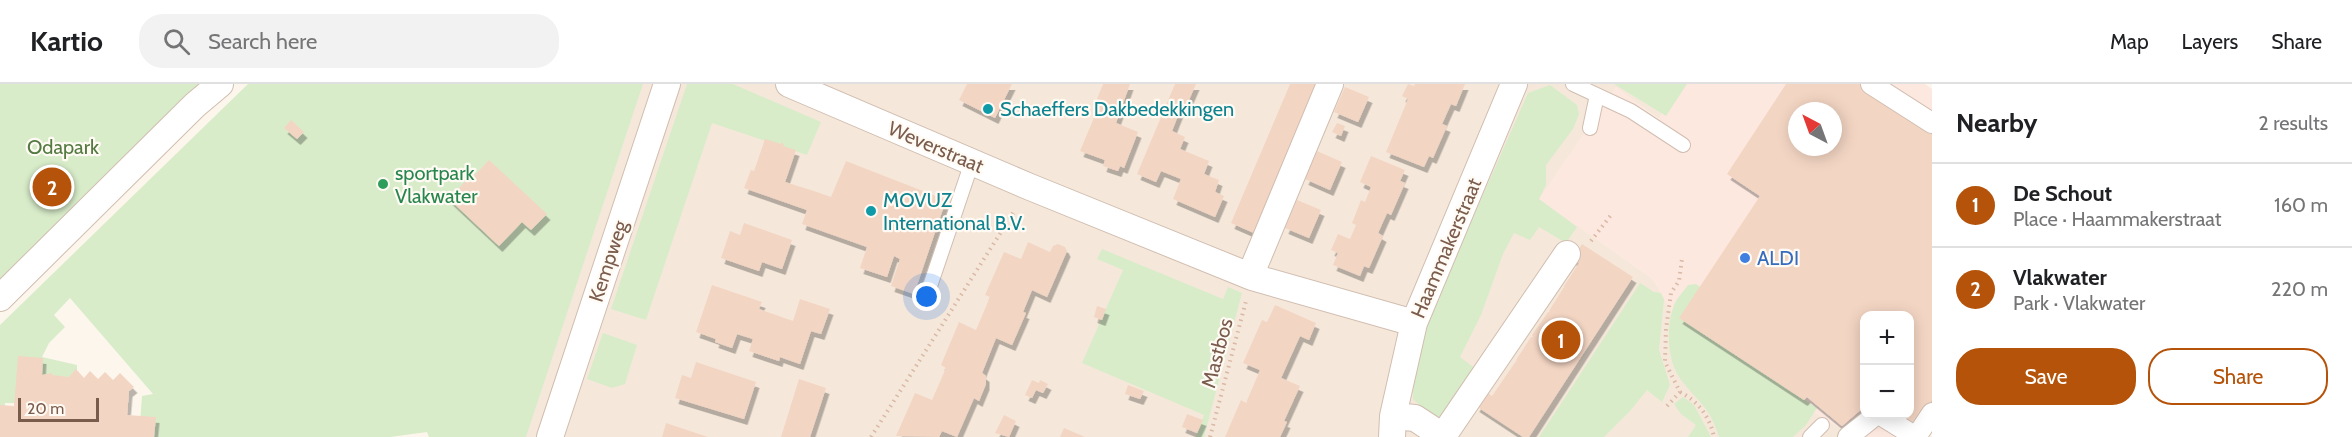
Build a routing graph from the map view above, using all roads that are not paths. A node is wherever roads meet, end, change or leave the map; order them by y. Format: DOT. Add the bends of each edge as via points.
graph roads {
  1 [pos="220,84"];
  2 [pos="667,84"];
  3 [pos="789,84"];
  4 [pos="1330,84"];
  5 [pos="1514,84"];
  6 [pos="1573,84"];
  7 [pos="1871,84"];
  8 [pos="1597,95"];
  9 [pos="1932,123"];
  10 [pos="1590,128"];
  11 [pos="1683,145"];
  12 [pos="972,162"];
  13 [pos="1576,246"];
  14 [pos="1251,276"];
  15 [pos="927,295"];
  16 [pos="0,298"];
  17 [pos="1414,323"];
  18 [pos="1932,413"];
  19 [pos="1871,419"];
  20 [pos="1886,419"];
  21 [pos="1822,425"];
  22 [pos="1393,427"];
  23 [pos="550,437"];
  24 [pos="1444,437"];
  25 [pos="1810,437"];
  26 [pos="1848,437"];
  1 -- 16 [label="street"];
  2 -- 23 [label="street, Kempweg"];
  3 -- 12 [label="street, Weverstraat"];
  4 -- 14 [label="street"];
  5 -- 17 [label="street, Haammakerstraat"];
  6 -- 8 [label="lane"];
  7 -- 9 [label="street"];
  8 -- 10 [label="lane"];
  8 -- 11 [label="lane" via="1631,111"];
  12 -- 14 [label="street, Weverstraat"];
  12 -- 15 [label="lane"];
  13 -- 24 [label="street, Haammakerstraat"];
  14 -- 17 [label="street, Weverstraat"];
  17 -- 22 [label="street, Haammakerstraat"];
  18 -- 20 [label="street" via="1916,437"];
  19 -- 26 [label="street"];
  21 -- 25 [label="lane"];
  22 -- 24 [label="street, Haammakerstraat" via="1416,418"];
}
